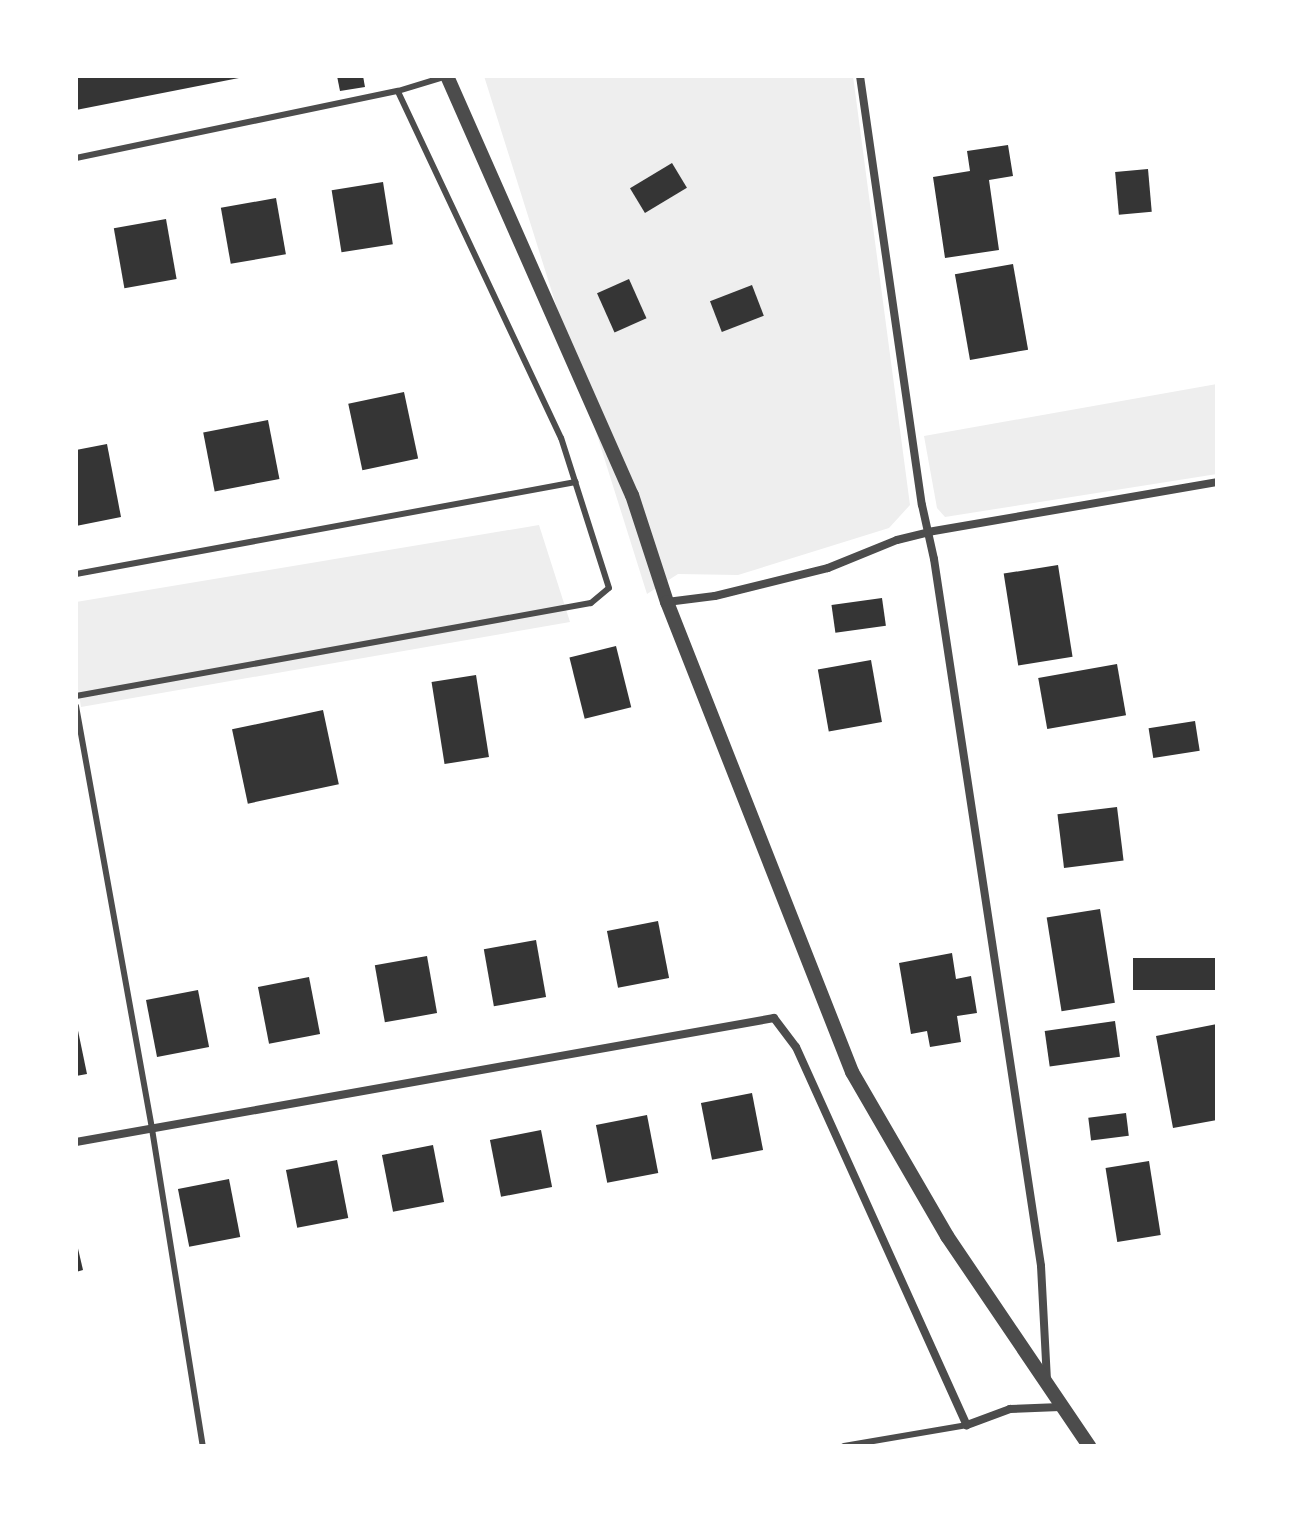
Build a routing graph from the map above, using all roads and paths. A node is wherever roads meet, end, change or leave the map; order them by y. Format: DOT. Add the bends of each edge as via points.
graph roads {
  1 [pos="447,76"];
  2 [pos="860,76"];
  3 [pos="398,91"];
  4 [pos="76,158"];
  5 [pos="576,482"];
  6 [pos="1217,482"];
  7 [pos="928,532"];
  8 [pos="76,574"];
  9 [pos="667,602"];
  10 [pos="76,696"];
  11 [pos="76,706"];
  12 [pos="152,1129"];
  13 [pos="76,1142"];
  14 [pos="1047,1389"];
  15 [pos="1060,1407"];
  16 [pos="967,1425"];
  17 [pos="203,1446"];
  18 [pos="844,1446"];
  19 [pos="1089,1446"];
  1 -- 3 [label="lane"];
  1 -- 9 [label="street" via="632,495"];
  2 -- 7 [label="street"];
  3 -- 4 [label="lane"];
  3 -- 5 [label="lane" via="561,438"];
  5 -- 8 [label="lane"];
  5 -- 10 [label="lane" via="609,588 591,603"];
  6 -- 7 [label="street"];
  7 -- 9 [label="street" via="828,568 715,596"];
  7 -- 14 [label="street" via="1041,1266"];
  9 -- 14 [label="street" via="852,1072 947,1236"];
  11 -- 12 [label="lane"];
  12 -- 13 [label="street"];
  12 -- 16 [label="street" via="774,1018 796,1047"];
  12 -- 17 [label="lane"];
  14 -- 15 [label="street"];
  15 -- 16 [label="street" via="1010,1409"];
  15 -- 19 [label="street"];
  16 -- 18 [label="lane"];
}
